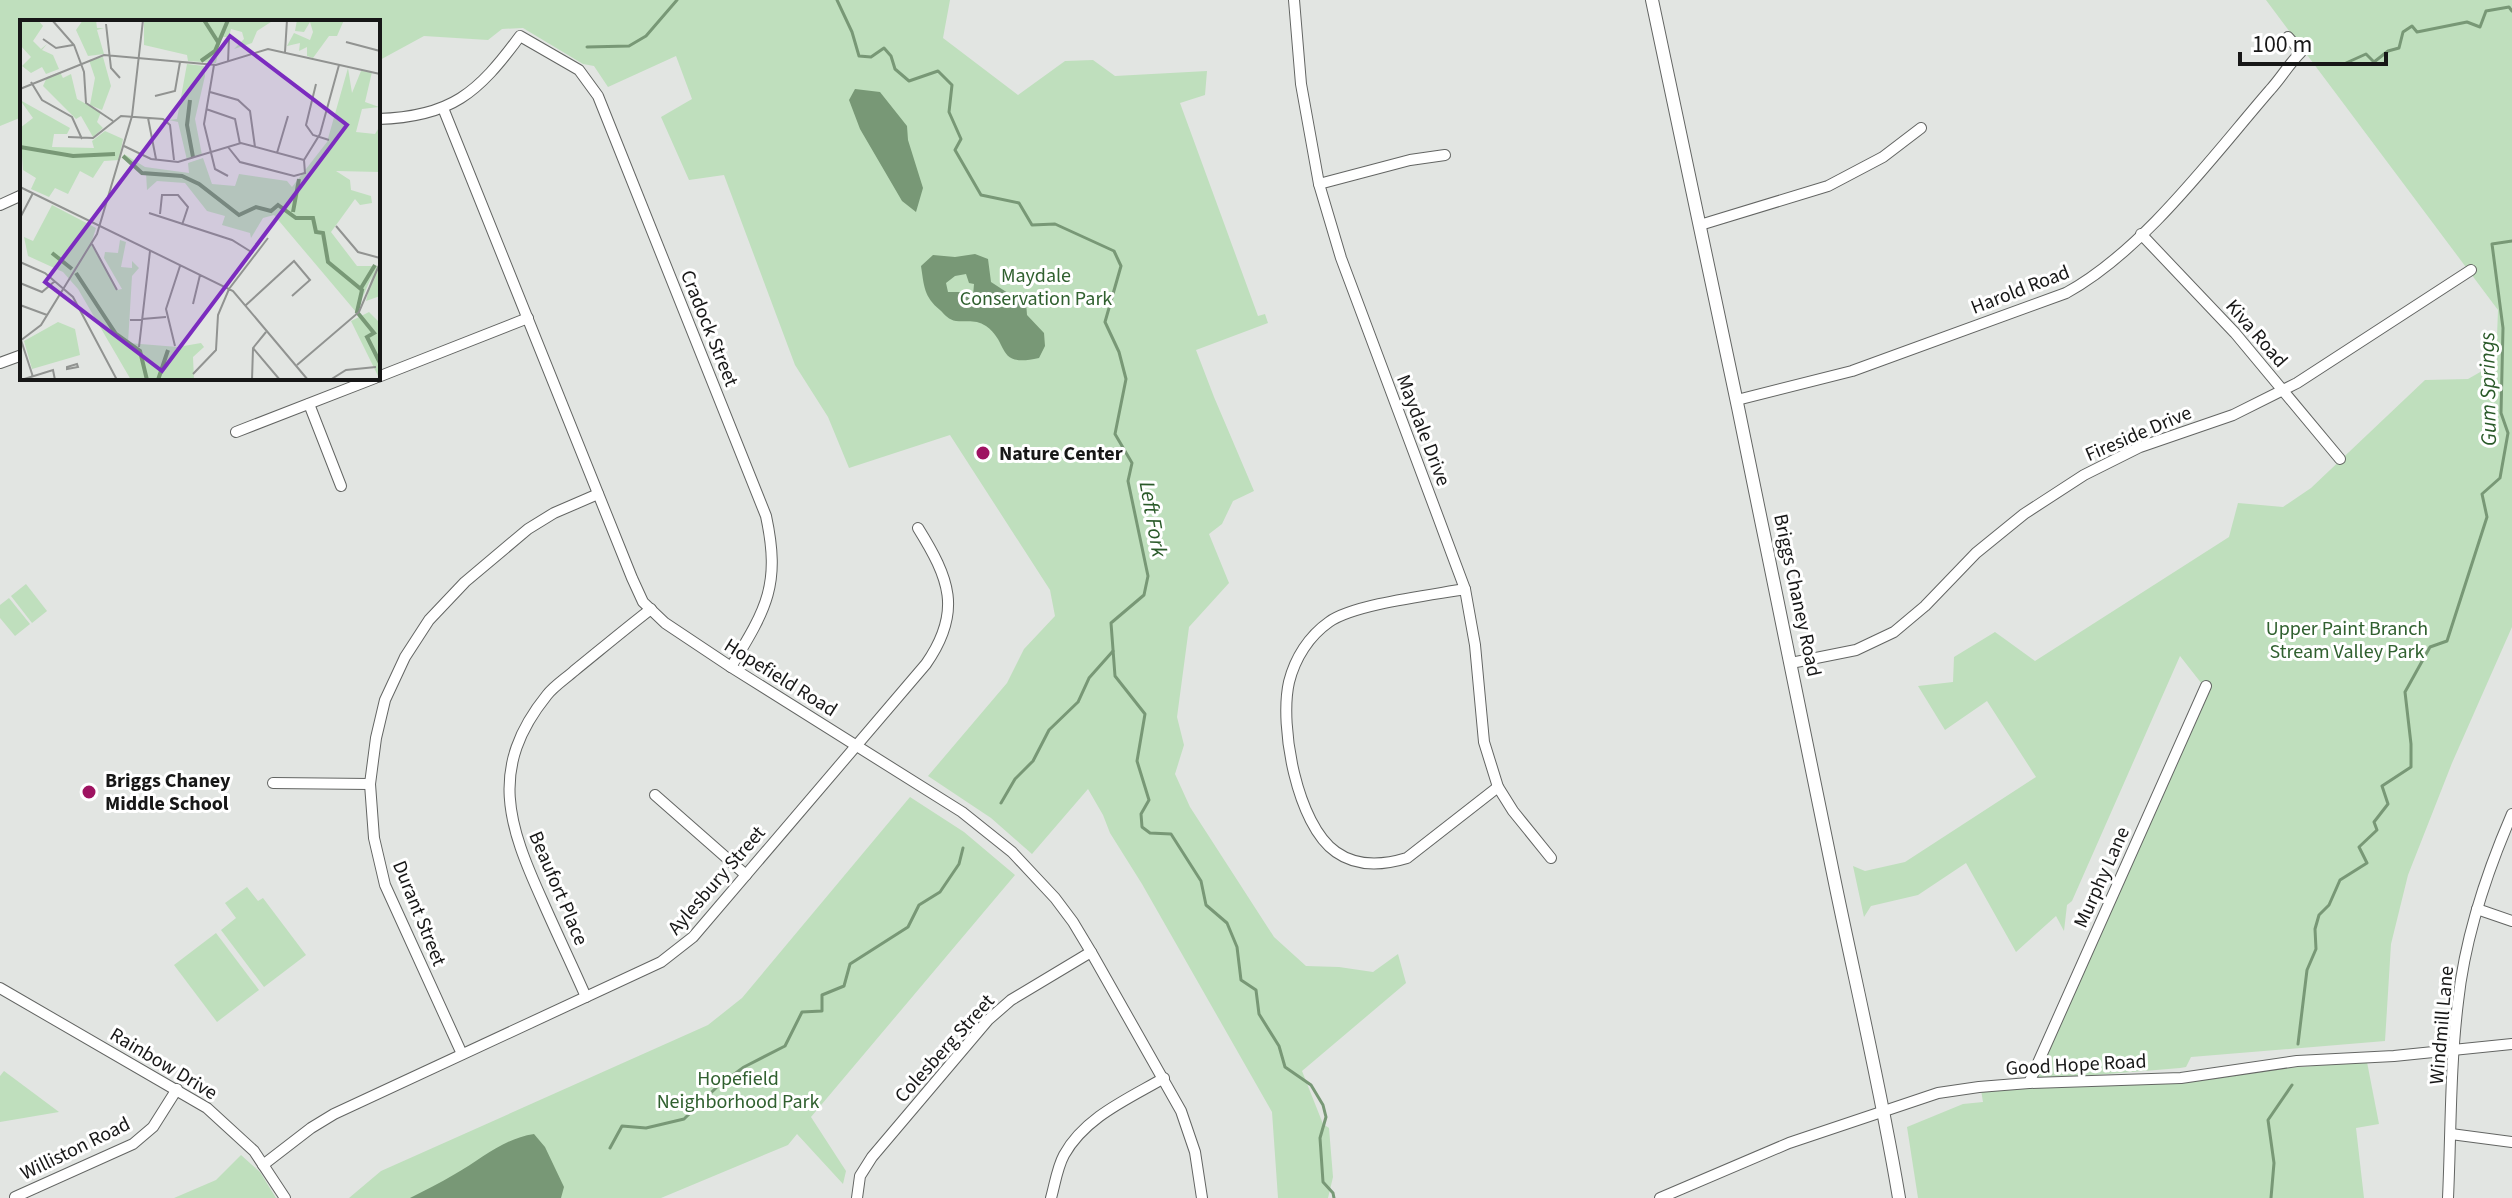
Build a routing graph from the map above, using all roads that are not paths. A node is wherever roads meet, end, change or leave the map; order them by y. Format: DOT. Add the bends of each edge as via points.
graph roads {
  1 [pos="1294,0"];
  2 [pos="1652,0"];
  3 [pos="2288,37"];
  4 [pos="443,108"];
  5 [pos="380,119"];
  6 [pos="1921,128"];
  7 [pos="1445,155"];
  8 [pos="1319,184"];
  9 [pos="20,196"];
  10 [pos="0,205"];
  11 [pos="1700,225"];
  12 [pos="2141,234"];
  13 [pos="2471,270"];
  14 [pos="528,318"];
  15 [pos="20,356"];
  16 [pos="0,363"];
  17 [pos="380,377"];
  18 [pos="372,380"];
  19 [pos="2283,390"];
  20 [pos="1737,400"];
  21 [pos="309,404"];
  22 [pos="236,432"];
  23 [pos="2340,459"];
  24 [pos="341,486"];
  25 [pos="598,494"];
  26 [pos="918,528"];
  27 [pos="1465,589"];
  28 [pos="651,609"];
  29 [pos="1791,663"];
  30 [pos="731,667"];
  31 [pos="2206,686"];
  32 [pos="856,746"];
  33 [pos="273,783"];
  34 [pos="370,784"];
  35 [pos="1498,787"];
  36 [pos="655,795"];
  37 [pos="2512,814"];
  38 [pos="1551,858"];
  39 [pos="746,875"];
  40 [pos="2477,909"];
  41 [pos="2512,921"];
  42 [pos="1091,952"];
  43 [pos="0,988"];
  44 [pos="586,997"];
  45 [pos="2512,1044"];
  46 [pos="2455,1049"];
  47 [pos="462,1054"];
  48 [pos="1164,1078"];
  49 [pos="2029,1083"];
  50 [pos="177,1089"];
  51 [pos="1885,1112"];
  52 [pos="2451,1134"];
  53 [pos="2512,1142"];
  54 [pos="263,1165"];
  55 [pos="15,1197"];
  56 [pos="285,1198"];
  57 [pos="857,1198"];
  58 [pos="1051,1198"];
  59 [pos="1202,1198"];
  60 [pos="1660,1198"];
  61 [pos="1899,1198"];
  62 [pos="2448,1198"];
  1 -- 8 [label="street, Maydale Drive" via="1301,84"];
  2 -- 11 [label="main road, Briggs Chaney Road"];
  3 -- 12 [label="street, Harold Road" via="2301,52 2194,180"];
  4 -- 5 [label="street"];
  4 -- 14 [label="street, Hopefield Road"];
  4 -- 30 [label="street, Cradock Street" via="480,85 520,36 579,70 598,96 766,516 773,564 769,593"];
  6 -- 11 [label="street" via="1883,157 1828,186"];
  7 -- 8 [label="street"];
  8 -- 27 [label="street, Maydale Drive" via="1341,258"];
  9 -- 10 [label="street"];
  11 -- 20 [label="main road, Briggs Chaney Road"];
  12 -- 19 [label="street, Kiva Road"];
  12 -- 20 [label="street, Harold Road" via="2090,280 2066,293 1852,371"];
  13 -- 19 [label="street, Fireside Drive"];
  14 -- 17 [label="street"];
  14 -- 25 [label="street, Hopefield Road"];
  15 -- 16 [label="street"];
  18 -- 21 [label="street"];
  19 -- 23 [label="street, Kiva Road"];
  19 -- 29 [label="street, Fireside Drive" via="2084,475 1976,553 1894,632 1856,650"];
  20 -- 29 [label="main road, Briggs Chaney Road"];
  21 -- 22 [label="street"];
  21 -- 24 [label="street"];
  25 -- 28 [label="street, Hopefield Road" via="643,602"];
  25 -- 34 [label="street, Durant Street" via="528,529 429,620 385,700"];
  26 -- 32 [label="street, Aylesbury Street" via="946,580 944,633 926,664"];
  27 -- 35 [label="street, Maydale Drive" via="1484,742"];
  27 -- 35 [label="street" via="1350,612 1315,633 1301,650 1289,682 1290,759 1302,801 1322,838 1337,852 1366,863 1407,858"];
  28 -- 30 [label="street, Hopefield Road"];
  28 -- 44 [label="street, Beaufort Place" via="549,693 530,719 512,764 510,814 519,850"];
  29 -- 51 [label="main road, Briggs Chaney Road"];
  30 -- 32 [label="street, Hopefield Road"];
  31 -- 49 [label="street, Murphy Lane"];
  32 -- 39 [label="street, Aylesbury Street"];
  32 -- 42 [label="street, Hopefield Road" via="962,812 1012,852 1055,898"];
  33 -- 34 [label="street"];
  34 -- 47 [label="street, Durant Street" via="385,885"];
  35 -- 38 [label="street, Maydale Drive"];
  36 -- 39 [label="street"];
  37 -- 40 [label="street, Windmill Lane"];
  39 -- 44 [label="street, Aylesbury Street" via="678,951"];
  40 -- 41 [label="street"];
  40 -- 46 [label="street, Windmill Lane" via="2458,1000"];
  42 -- 48 [label="street, Hopefield Road"];
  42 -- 57 [label="street, Colesberg Street" via="1011,1000 988,1020 872,1157 860,1176"];
  43 -- 50 [label="street, Rainbow Drive"];
  44 -- 47 [label="street, Aylesbury Street"];
  45 -- 46 [label="street, Good Hope Road"];
  46 -- 49 [label="street, Good Hope Road" via="2297,1061 2181,1078"];
  46 -- 52 [label="street, Windmill Lane"];
  47 -- 54 [label="street, Aylesbury Street" via="334,1114"];
  48 -- 58 [label="street" via="1098,1116 1076,1137 1064,1155"];
  48 -- 59 [label="street, Hopefield Road" via="1195,1152"];
  49 -- 51 [label="street, Good Hope Road" via="1938,1093"];
  50 -- 54 [label="street, Rainbow Drive" via="229,1126"];
  50 -- 55 [label="street, Williston Road" via="153,1127 133,1144"];
  51 -- 60 [label="street, Good Hope Road" via="1789,1143"];
  51 -- 61 [label="main road, Briggs Chaney Road"];
  52 -- 53 [label="street"];
  52 -- 62 [label="street, Windmill Lane"];
  54 -- 56 [label="street, Rainbow Drive"];
}
